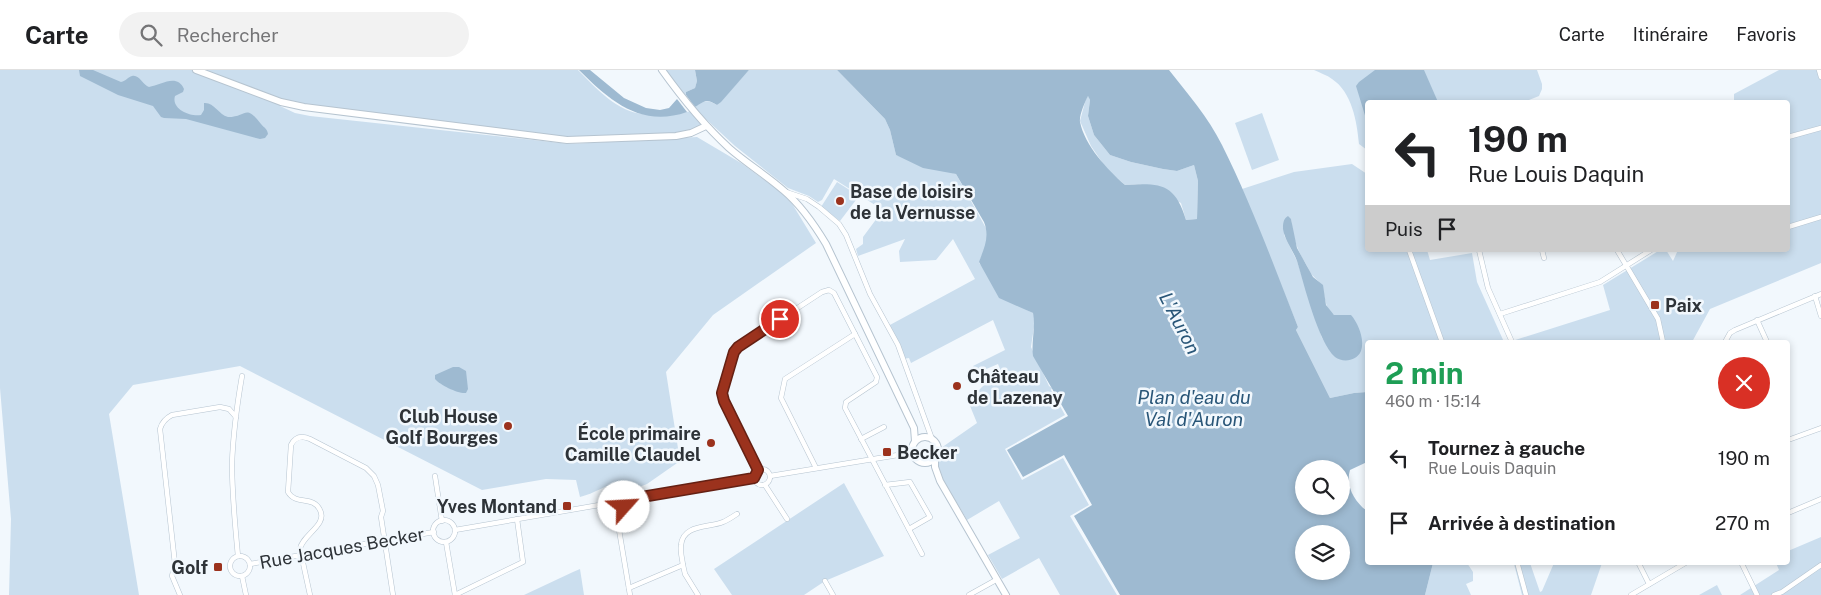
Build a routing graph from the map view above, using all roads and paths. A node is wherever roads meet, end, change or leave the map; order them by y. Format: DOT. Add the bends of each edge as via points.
graph roads {
  1 [pos="196,70"];
  2 [pos="662,70"];
  3 [pos="1819,70"];
  4 [pos="1821,77"];
  5 [pos="706,126"];
  6 [pos="1821,128"];
  7 [pos="1790,136"];
  8 [pos="785,192"];
  9 [pos="811,202"];
  10 [pos="802,209"];
  11 [pos="1821,217"];
  12 [pos="1790,227"];
  13 [pos="1410,252"];
  14 [pos="1479,252"];
  15 [pos="1542,252"];
  16 [pos="1618,252"];
  17 [pos="1648,252"];
  18 [pos="1544,258"];
  19 [pos="1626,265"];
  20 [pos="1821,294"];
  21 [pos="1815,296"];
  22 [pos="1500,314"];
  23 [pos="1821,316"];
  24 [pos="1758,320"];
  25 [pos="855,334"];
  26 [pos="1441,340"];
  27 [pos="1511,340"];
  28 [pos="1663,340"];
  29 [pos="1726,340"];
  30 [pos="1766,340"];
  31 [pos="242,376"];
  32 [pos="236,418"];
  33 [pos="884,427"];
  34 [pos="914,428"];
  35 [pos="1821,428"];
  36 [pos="928,438"];
  37 [pos="861,439"];
  38 [pos="1790,439"];
  39 [pos="913,444"];
  40 [pos="904,454"];
  41 [pos="913,457"];
  42 [pos="935,458"];
  43 [pos="871,459"];
  44 [pos="925,463"];
  45 [pos="816,468"];
  46 [pos="758,470"];
  47 [pos="937,475"];
  48 [pos="434,476"];
  49 [pos="770,476"];
  50 [pos="754,478"];
  51 [pos="765,484"];
  52 [pos="885,484"];
  53 [pos="1821,499"];
  54 [pos="624,500"];
  55 [pos="605,504"];
  56 [pos="616,512"];
  57 [pos="1790,512"];
  58 [pos="737,514"];
  59 [pos="517,519"];
  60 [pos="787,519"];
  61 [pos="442,521"];
  62 [pos="909,529"];
  63 [pos="455,530"];
  64 [pos="434,532"];
  65 [pos="385,542"];
  66 [pos="446,542"];
  67 [pos="922,554"];
  68 [pos="300,555"];
  69 [pos="238,556"];
  70 [pos="250,564"];
  71 [pos="683,565"];
  72 [pos="1518,565"];
  73 [pos="1640,565"];
  74 [pos="1681,565"];
  75 [pos="1742,565"];
  76 [pos="1821,565"];
  77 [pos="242,576"];
  78 [pos="996,580"];
  79 [pos="825,581"];
  80 [pos="1650,584"];
  81 [pos="629,588"];
  82 [pos="180,595"];
  83 [pos="246,595"];
  84 [pos="310,595"];
  85 [pos="393,595"];
  86 [pos="455,595"];
  87 [pos="630,595"];
  88 [pos="698,595"];
  89 [pos="833,595"];
  90 [pos="969,595"];
  91 [pos="1006,595"];
  92 [pos="1526,595"];
  93 [pos="1631,595"];
  94 [pos="1757,595"];
  95 [pos="1774,595"];
  1 -- 5 [label="street" via="281,102 304,107 567,140 676,136"];
  2 -- 5 [label="street"];
  3 -- 4 [label="street"];
  5 -- 8 [label="street"];
  6 -- 7 [label="street"];
  8 -- 9 [label="street"];
  8 -- 10 [label="street"];
  9 -- 10 [label="street" via="804,204"];
  9 -- 36 [label="street" via="839,224 846,235 870,294 898,345"];
  10 -- 34 [label="street" via="826,244"];
  11 -- 12 [label="street"];
  13 -- 26 [label="street"];
  14 -- 22 [label="street" via="1484,279"];
  15 -- 18 [label="street"];
  16 -- 19 [label="street"];
  17 -- 19 [label="street"];
  19 -- 22 [label="street" via="1600,282"];
  19 -- 28 [label="street" via="1658,319"];
  20 -- 21 [label="street"];
  21 -- 23 [label="street"];
  21 -- 24 [label="street"];
  22 -- 27 [label="street"];
  24 -- 29 [label="street" via="1732,331"];
  24 -- 30 [label="street"];
  25 -- 37 [label="street" via="877,377 876,382 845,404"];
  25 -- 45 [label="street" via="785,379 782,388 781,398"];
  25 -- 46 [label="street" via="834,293 829,290 734,352 722,397"];
  31 -- 32 [label="street"];
  32 -- 69 [label="street" via="232,463"];
  32 -- 82 [label="street" via="229,409 220,407 172,415 160,429 175,564 172,576"];
  33 -- 37 [label="street"];
  34 -- 36 [label="street"];
  34 -- 39 [label="street"];
  35 -- 38 [label="street"];
  36 -- 39 [label="street"];
  36 -- 42 [label="street" via="938,448"];
  37 -- 43 [label="street"];
  39 -- 40 [label="street"];
  39 -- 41 [label="street"];
  40 -- 41 [label="street"];
  40 -- 43 [label="street"];
  41 -- 44 [label="street"];
  42 -- 44 [label="street"];
  42 -- 47 [label="street"];
  43 -- 45 [label="street"];
  43 -- 52 [label="street"];
  44 -- 47 [label="street"];
  45 -- 49 [label="street"];
  46 -- 49 [label="street" via="765,470"];
  46 -- 50 [label="street"];
  47 -- 78 [label="street"];
  48 -- 61 [label="street"];
  49 -- 51 [label="street"];
  50 -- 51 [label="street" via="758,484"];
  50 -- 54 [label="street"];
  51 -- 60 [label="street"];
  52 -- 62 [label="street"];
  52 -- 62 [label="street" via="910,482 930,517"];
  53 -- 57 [label="street"];
  54 -- 55 [label="street" via="620,494 613,493 606,498"];
  54 -- 56 [label="street" via="624,507"];
  55 -- 56 [label="street"];
  55 -- 59 [label="street"];
  56 -- 81 [label="street"];
  58 -- 71 [label="street" via="724,522 694,528 686,533 680,546"];
  59 -- 63 [label="street"];
  59 -- 86 [label="street" via="523,562"];
  61 -- 63 [label="street, Rue Jacques Becker" via="451,523"];
  61 -- 64 [label="street, Rue Jacques Becker" via="436,524"];
  62 -- 67 [label="street"];
  63 -- 66 [label="street, Rue Jacques Becker" via="452,539"];
  64 -- 65 [label="street, Rue Jacques Becker"];
  64 -- 66 [label="street, Rue Jacques Becker" via="437,539"];
  65 -- 68 [label="street, Rue Jacques Becker"];
  65 -- 68 [label="street" via="374,476 366,468 301,437 290,445 288,492 295,500 318,505 322,517 300,546"];
  65 -- 85 [label="street"];
  66 -- 86 [label="street"];
  68 -- 70 [label="street, Rue Jacques Becker"];
  68 -- 84 [label="street"];
  69 -- 70 [label="street, Rue Jacques Becker" via="246,557"];
  69 -- 77 [label="street, Rue Jacques Becker" via="231,560 230,567 234,574"];
  70 -- 77 [label="street, Rue Jacques Becker" via="249,571"];
  71 -- 81 [label="street"];
  71 -- 88 [label="street"];
  72 -- 92 [label="street"];
  73 -- 80 [label="street"];
  74 -- 80 [label="street"];
  75 -- 94 [label="street"];
  76 -- 95 [label="street"];
  77 -- 83 [label="street"];
  78 -- 90 [label="street"];
  78 -- 91 [label="street"];
  79 -- 89 [label="street"];
  80 -- 93 [label="street"];
  81 -- 87 [label="street"];
}
